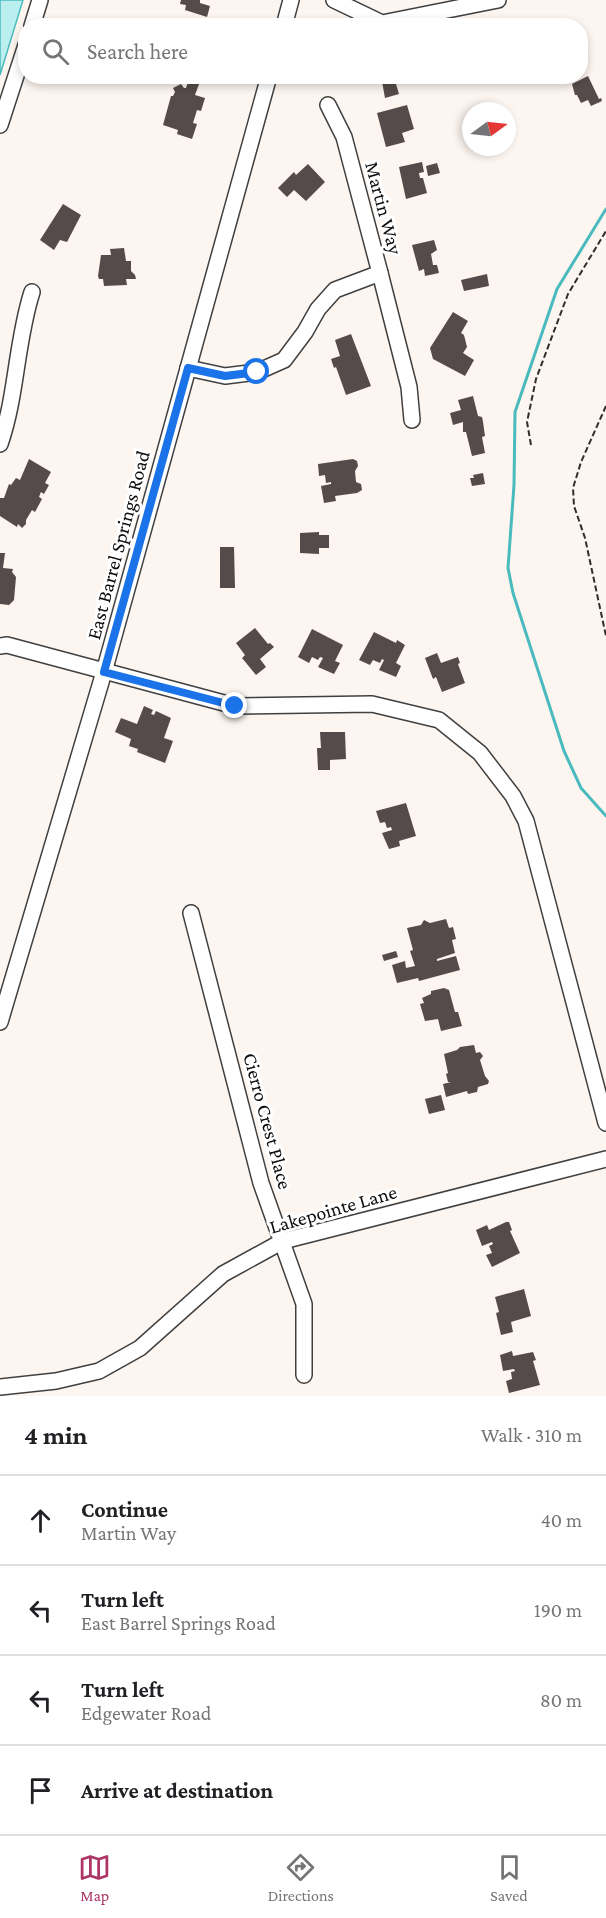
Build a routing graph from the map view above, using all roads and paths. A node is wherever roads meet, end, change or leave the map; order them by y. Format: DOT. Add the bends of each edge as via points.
graph roads {
  1 [pos="40,0"];
  2 [pos="291,0"];
  3 [pos="334,0"];
  4 [pos="498,0"];
  5 [pos="34,18"];
  6 [pos="286,18"];
  7 [pos="372,18"];
  8 [pos="407,18"];
  9 [pos="18,70"];
  10 [pos="267,84"];
  11 [pos="328,105"];
  12 [pos="0,125"];
  13 [pos="606,231"];
  14 [pos="380,273"];
  15 [pos="32,292"];
  16 [pos="188,368"];
  17 [pos="606,406"];
  18 [pos="412,420"];
  19 [pos="0,444"];
  20 [pos="531,445"];
  21 [pos="606,636"];
  22 [pos="0,646"];
  23 [pos="104,672"];
  24 [pos="190,913"];
  25 [pos="0,1022"];
  26 [pos="606,1124"];
  27 [pos="606,1159"];
  28 [pos="282,1241"];
  29 [pos="304,1375"];
  30 [pos="0,1387"];
  1 -- 5 [label="street"];
  2 -- 6 [label="street"];
  3 -- 7 [label="street"];
  4 -- 8 [label="street"];
  9 -- 12 [label="street"];
  10 -- 16 [label="street, East Barrel Springs Road"];
  11 -- 14 [label="street, Martin Way" via="344,137"];
  13 -- 20 [label="path" via="568,294 536,379 527,423"];
  14 -- 16 [label="street, Martin Way" via="335,290 284,360 257,372 225,376"];
  14 -- 18 [label="street" via="409,387"];
  15 -- 19 [label="street" via="23,320 9,420"];
  16 -- 23 [label="street, East Barrel Springs Road"];
  17 -- 21 [label="path" via="573,488"];
  22 -- 23 [label="street"];
  23 -- 25 [label="street, East Barrel Springs Road"];
  23 -- 26 [label="street" via="235,706 372,704 439,720 480,753 513,796 526,821"];
  24 -- 28 [label="street, Cierro Crest Place" via="261,1183"];
  27 -- 28 [label="street, Lakepointe Lane"];
  28 -- 29 [label="street, Cierro Crest Place" via="304,1304"];
  28 -- 30 [label="street, Lakepointe Lane" via="224,1274 140,1348 99,1371 56,1381"];
}
